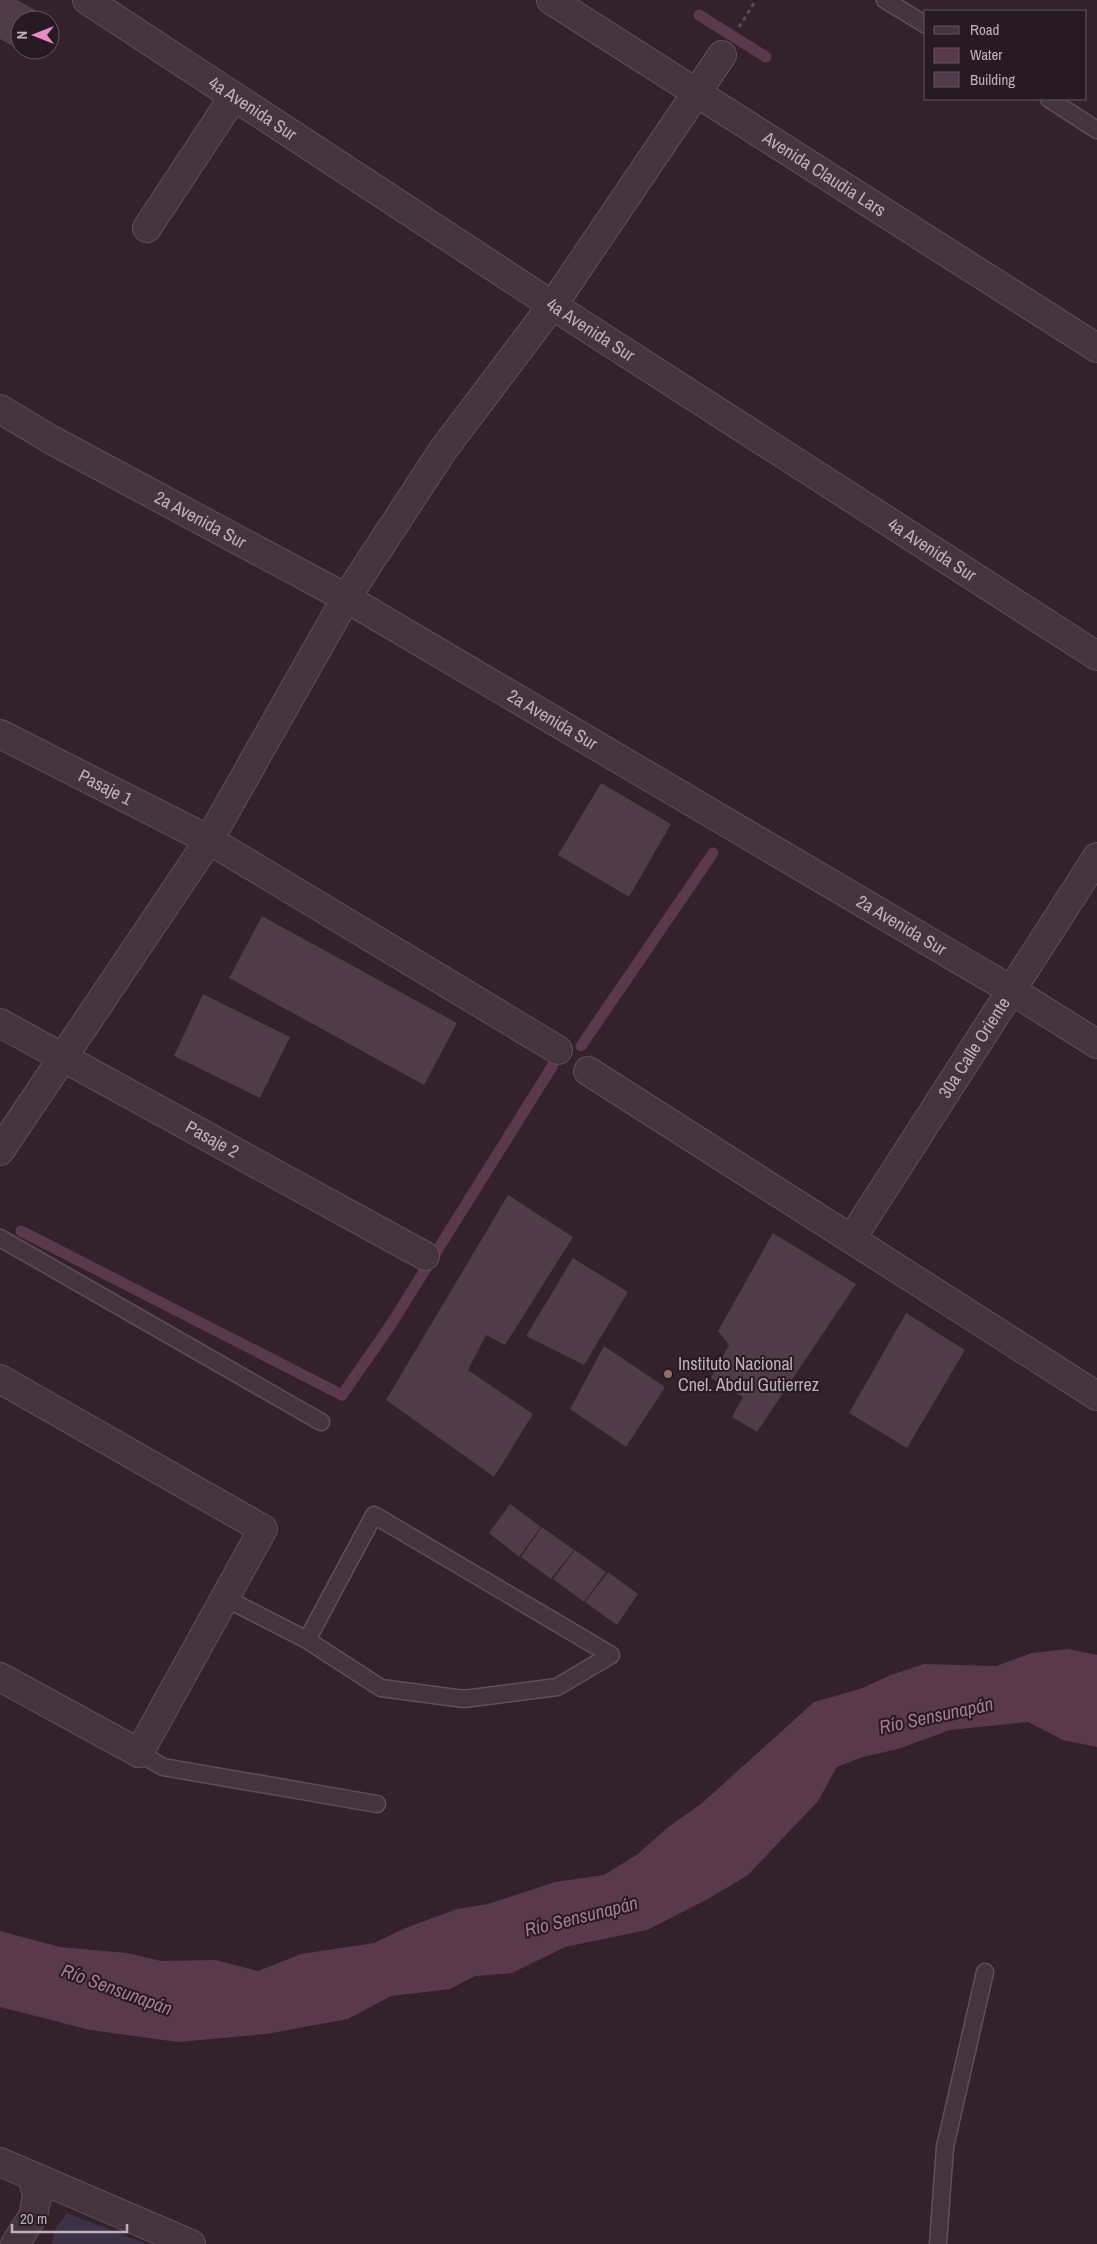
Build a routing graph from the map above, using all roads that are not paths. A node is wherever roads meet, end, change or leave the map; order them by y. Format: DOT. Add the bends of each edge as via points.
graph roads {
  1 [pos="87,0"];
  2 [pos="551,0"];
  3 [pos="885,0"];
  4 [pos="924,23"];
  5 [pos="722,55"];
  6 [pos="695,94"];
  7 [pos="234,96"];
  8 [pos="1051,100"];
  9 [pos="1097,130"];
  10 [pos="147,228"];
  11 [pos="552,305"];
  12 [pos="1097,348"];
  13 [pos="0,409"];
  14 [pos="346,598"];
  15 [pos="1097,656"];
  16 [pos="0,734"];
  17 [pos="209,840"];
  18 [pos="1097,857"];
  19 [pos="1011,990"];
  20 [pos="0,1023"];
  21 [pos="1097,1044"];
  22 [pos="558,1050"];
  23 [pos="63,1056"];
  24 [pos="588,1071"];
  25 [pos="0,1150"];
  26 [pos="0,1238"];
  27 [pos="852,1238"];
  28 [pos="425,1256"];
  29 [pos="0,1379"];
  30 [pos="1097,1396"];
  31 [pos="320,1422"];
  32 [pos="225,1598"];
  33 [pos="307,1640"];
  34 [pos="0,1676"];
  35 [pos="139,1753"];
  36 [pos="377,1804"];
  37 [pos="985,1972"];
  38 [pos="0,2162"];
  39 [pos="32,2176"];
  40 [pos="16,2244"];
  41 [pos="190,2244"];
  42 [pos="938,2244"];
  1 -- 7 [label="street, 4a Avenida Sur"];
  2 -- 6 [label="street, Avenida Claudia Lars"];
  3 -- 4 [label="lane"];
  5 -- 6 [label="street"];
  6 -- 11 [label="street"];
  6 -- 12 [label="street, Avenida Claudia Lars"];
  7 -- 10 [label="street"];
  7 -- 11 [label="street, 4a Avenida Sur"];
  8 -- 9 [label="lane"];
  11 -- 14 [label="street" via="443,450"];
  11 -- 15 [label="street, 4a Avenida Sur"];
  13 -- 14 [label="street, 2a Avenida Sur"];
  14 -- 17 [label="street"];
  14 -- 19 [label="street, 2a Avenida Sur"];
  16 -- 17 [label="street, Pasaje 1"];
  17 -- 22 [label="street, Pasaje 1"];
  17 -- 23 [label="street"];
  18 -- 19 [label="street, 30a Calle Oriente"];
  19 -- 21 [label="street, 2a Avenida Sur"];
  19 -- 27 [label="street, 30a Calle Oriente"];
  20 -- 23 [label="street, Pasaje 2"];
  23 -- 25 [label="street"];
  23 -- 28 [label="street, Pasaje 2"];
  24 -- 27 [label="street"];
  26 -- 31 [label="lane"];
  27 -- 30 [label="street"];
  29 -- 32 [label="street" via="263,1529"];
  32 -- 33 [label="lane"];
  32 -- 35 [label="street"];
  33 -- 33 [label="lane" via="374,1515 611,1655 556,1687 464,1699 381,1688"];
  34 -- 35 [label="street"];
  35 -- 36 [label="lane" via="163,1767"];
  37 -- 42 [label="lane" via="945,2147"];
  38 -- 39 [label="street"];
  39 -- 40 [label="street" via="37,2196 33,2216"];
  39 -- 41 [label="street"];
}
